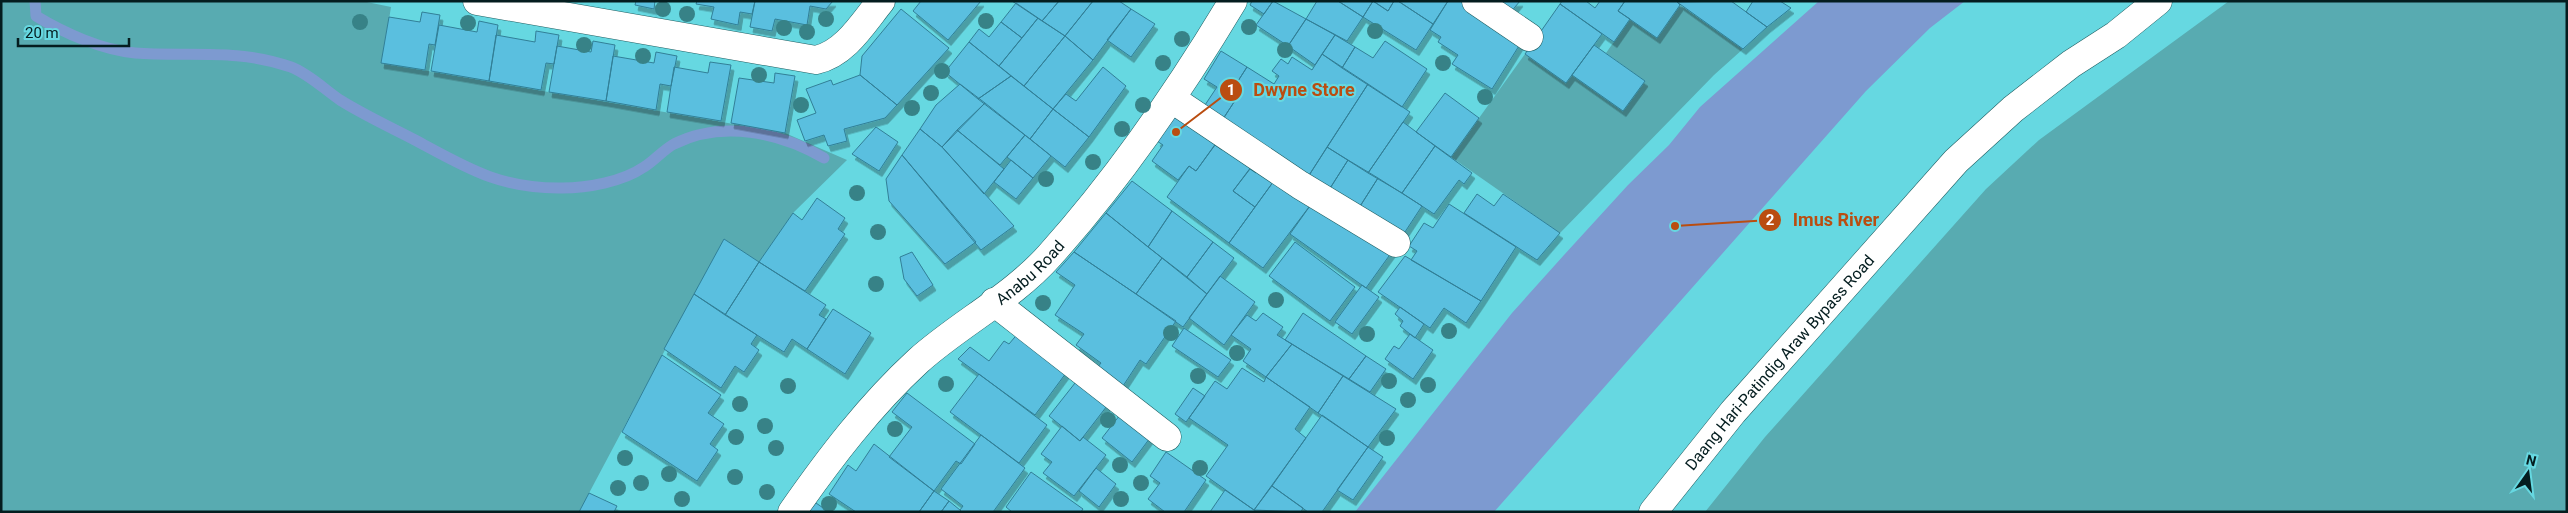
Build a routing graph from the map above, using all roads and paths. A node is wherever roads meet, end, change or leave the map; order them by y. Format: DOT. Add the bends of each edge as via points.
graph roads {
  1 [pos="476,1"];
  2 [pos="881,1"];
  3 [pos="1233,1"];
  4 [pos="1476,1"];
  5 [pos="2158,1"];
  6 [pos="1529,37"];
  7 [pos="1172,98"];
  8 [pos="1396,243"];
  9 [pos="994,302"];
  10 [pos="1167,437"];
  11 [pos="792,512"];
  12 [pos="1653,512"];
  1 -- 2 [label="street" via="816,60 834,54"];
  3 -- 7 [label="street, Anabu Road"];
  4 -- 6 [label="street"];
  5 -- 12 [label="street, Daang Hari-Patindig Araw Bypass Road" via="2013,109 1956,161 1740,404"];
  7 -- 8 [label="street" via="1300,185"];
  7 -- 9 [label="street, Anabu Road" via="1133,155 1050,255"];
  9 -- 10 [label="street"];
  9 -- 11 [label="street, Anabu Road" via="942,341 892,386 837,451"];
}
